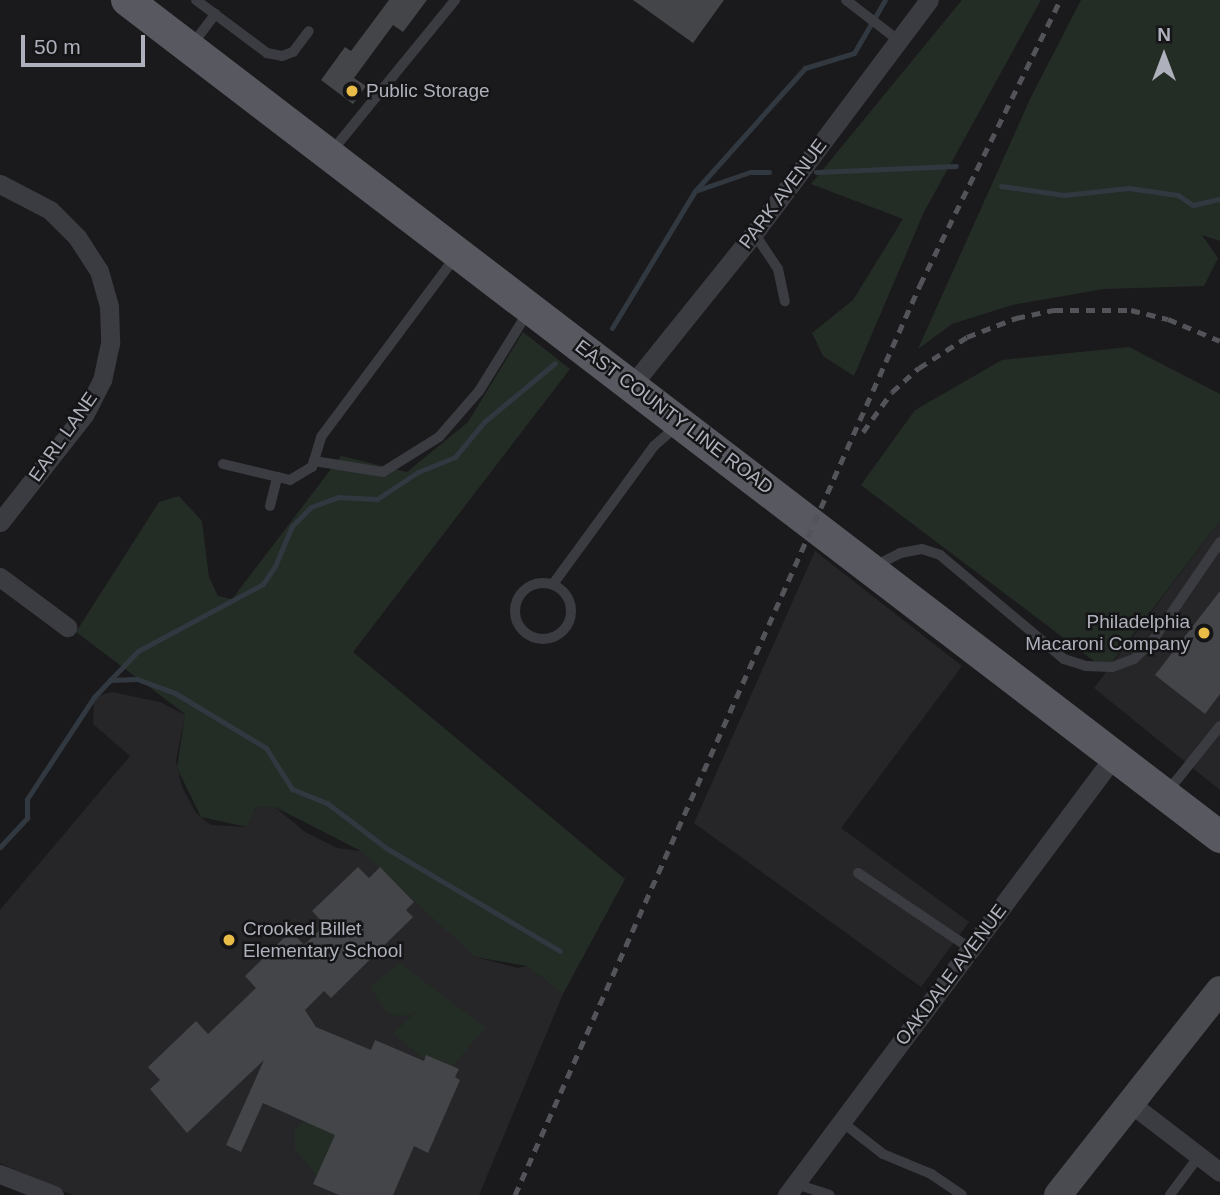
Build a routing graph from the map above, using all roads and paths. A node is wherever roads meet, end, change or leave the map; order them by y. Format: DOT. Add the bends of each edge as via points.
graph roads {
  1 [pos="127,0"];
  2 [pos="196,0"];
  3 [pos="455,0"];
  4 [pos="846,0"];
  5 [pos="929,0"];
  6 [pos="215,14"];
  7 [pos="309,31"];
  8 [pos="898,40"];
  9 [pos="190,48"];
  10 [pos="329,154"];
  11 [pos="0,184"];
  12 [pos="754,233"];
  13 [pos="458,253"];
  14 [pos="785,301"];
  15 [pos="530,307"];
  16 [pos="632,385"];
  17 [pos="681,422"];
  18 [pos="314,461"];
  19 [pos="223,464"];
  20 [pos="277,477"];
  21 [pos="270,506"];
  22 [pos="0,522"];
  23 [pos="1220,542"];
  24 [pos="872,568"];
  25 [pos="0,577"];
  26 [pos="553,584"];
  27 [pos="67,627"];
  28 [pos="1220,726"];
  29 [pos="1115,755"];
  30 [pos="1165,794"];
  31 [pos="1220,837"];
  32 [pos="858,873"];
  33 [pos="971,949"];
  34 [pos="1220,990"];
  35 [pos="1130,1103"];
  36 [pos="842,1122"];
  37 [pos="1199,1156"];
  38 [pos="1220,1172"];
  39 [pos="0,1174"];
  40 [pos="791,1190"];
  41 [pos="54,1195"];
  42 [pos="829,1195"];
  43 [pos="962,1195"];
  44 [pos="1058,1195"];
  45 [pos="1170,1195"];
  1 -- 9 [label="main road, EAST COUNTY LINE ROAD"];
  2 -- 6 [label="lane"];
  3 -- 10 [label="lane"];
  4 -- 8 [label="lane"];
  5 -- 8 [label="street, PARK AVENUE"];
  6 -- 7 [label="lane" via="267,53 282,57 293,52"];
  6 -- 9 [label="lane"];
  8 -- 12 [label="street, PARK AVENUE"];
  9 -- 10 [label="main road, EAST COUNTY LINE ROAD"];
  10 -- 13 [label="main road, EAST COUNTY LINE ROAD"];
  11 -- 22 [label="street, EARL LANE" via="50,210 77,237 99,271 109,307 110,344 102,380 84,415"];
  12 -- 14 [label="lane" via="778,269"];
  12 -- 16 [label="street, PARK AVENUE"];
  13 -- 15 [label="main road, EAST COUNTY LINE ROAD"];
  13 -- 18 [label="lane" via="321,437"];
  15 -- 16 [label="main road, EAST COUNTY LINE ROAD"];
  15 -- 18 [label="lane" via="479,391 439,437 383,472"];
  16 -- 17 [label="main road, EAST COUNTY LINE ROAD"];
  17 -- 24 [label="main road, EAST COUNTY LINE ROAD"];
  17 -- 26 [label="lane" via="654,446"];
  18 -- 20 [label="lane" via="290,480"];
  19 -- 20 [label="lane"];
  20 -- 21 [label="lane"];
  23 -- 24 [label="lane" via="1153,640 1134,659 1112,667 1064,659 940,555 922,549 900,552"];
  24 -- 29 [label="main road, EAST COUNTY LINE ROAD"];
  25 -- 27 [label="street"];
  26 -- 26 [label="lane" via="571,604 569,622 557,635 531,637 514,614 519,595 534,584"];
  28 -- 30 [label="lane"];
  29 -- 30 [label="main road, EAST COUNTY LINE ROAD"];
  29 -- 33 [label="street, OAKDALE AVENUE"];
  30 -- 31 [label="main road, EAST COUNTY LINE ROAD"];
  32 -- 33 [label="lane"];
  33 -- 36 [label="street, OAKDALE AVENUE"];
  34 -- 35 [label="main road"];
  35 -- 37 [label="street"];
  35 -- 44 [label="main road"];
  36 -- 40 [label="street, OAKDALE AVENUE"];
  36 -- 43 [label="lane" via="883,1154 932,1174"];
  37 -- 38 [label="street"];
  37 -- 45 [label="lane"];
  39 -- 41 [label="street"];
  40 -- 42 [label="lane"];
}
